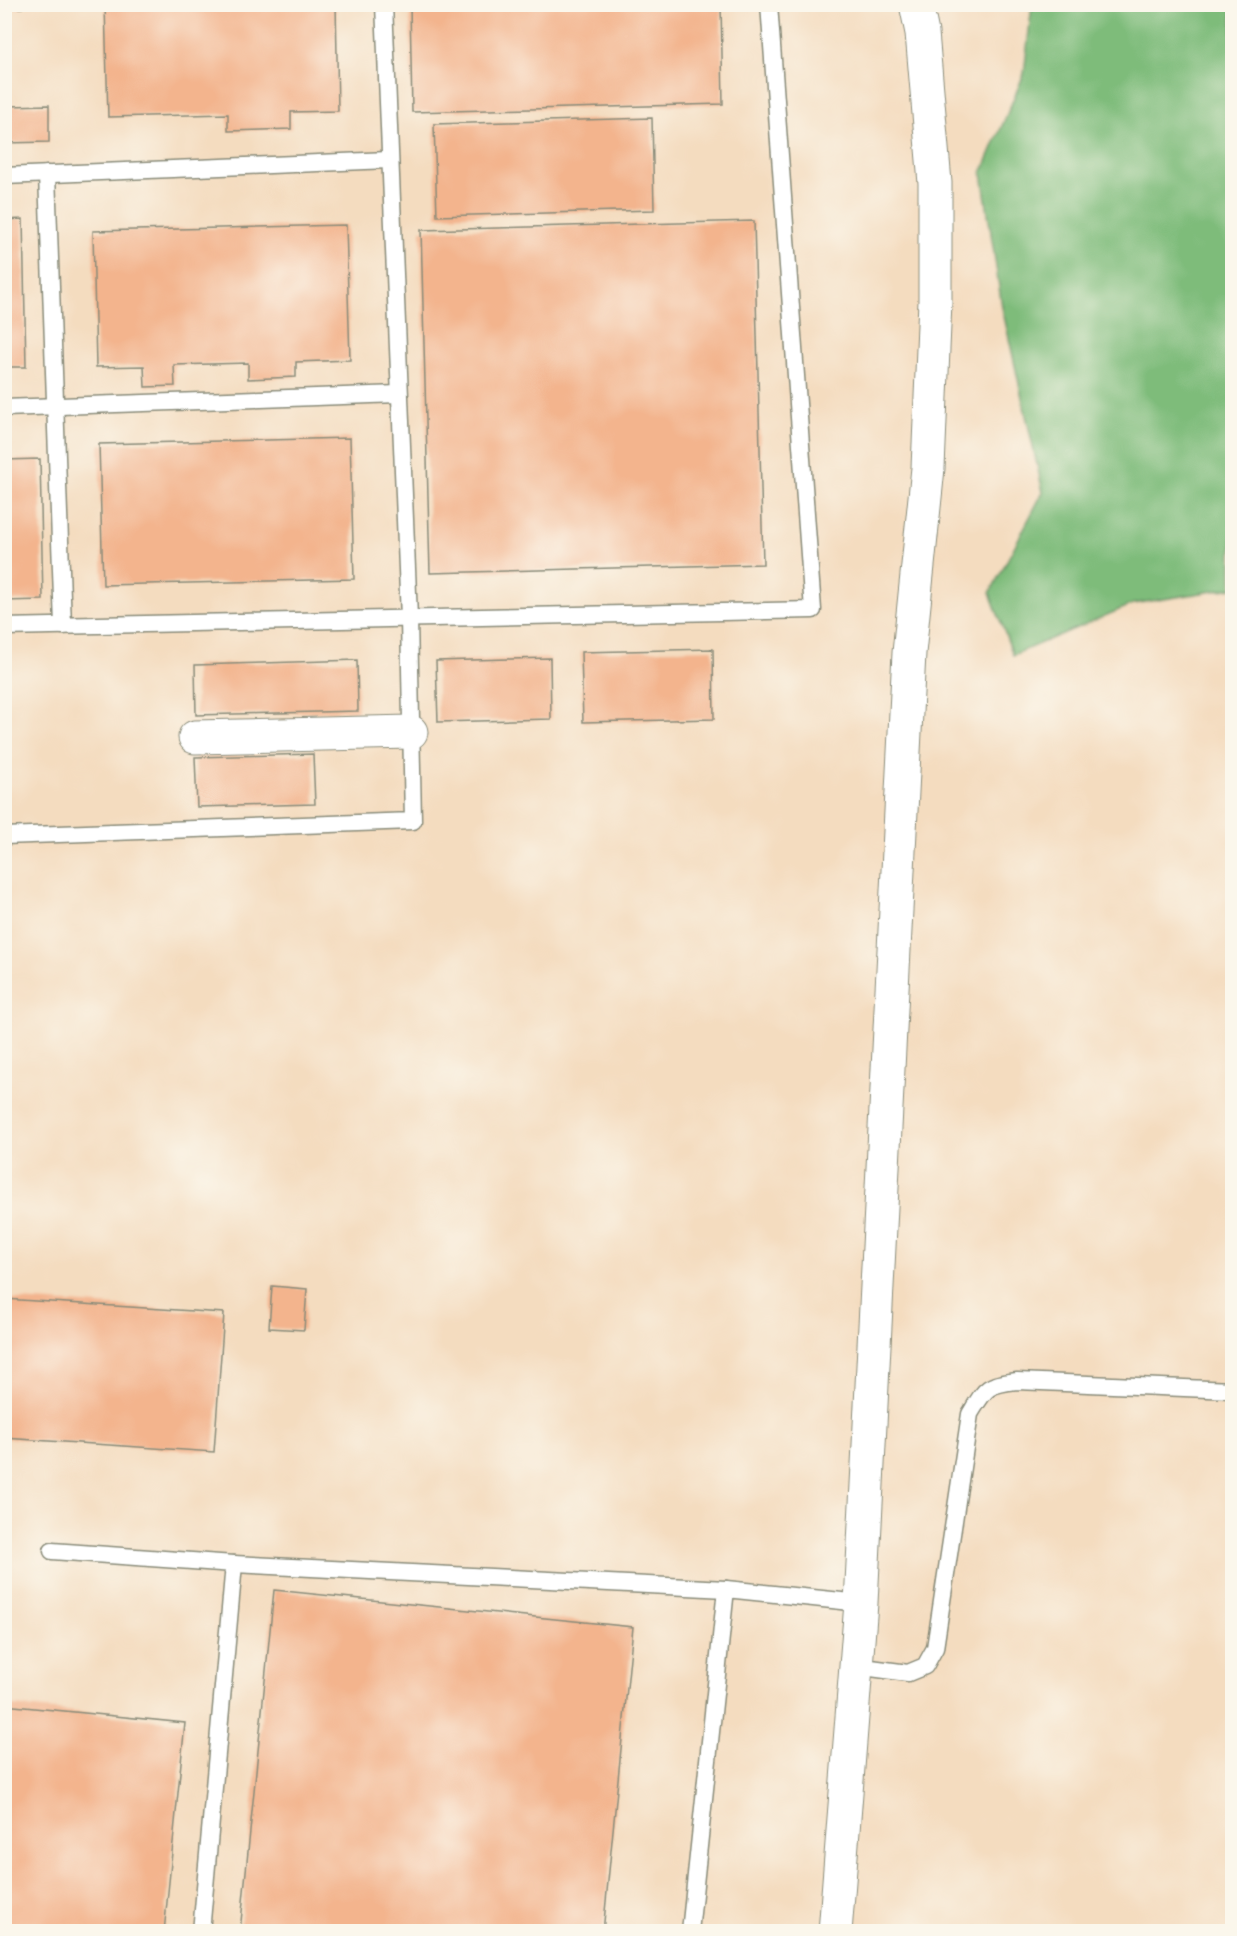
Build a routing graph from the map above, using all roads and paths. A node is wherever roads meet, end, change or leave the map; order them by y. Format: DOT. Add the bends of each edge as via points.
graph roads {
  1 [pos="384,4"];
  2 [pos="770,4"];
  3 [pos="916,4"];
  4 [pos="389,160"];
  5 [pos="47,174"];
  6 [pos="4,176"];
  7 [pos="399,394"];
  8 [pos="55,406"];
  9 [pos="4,408"];
  10 [pos="409,618"];
  11 [pos="63,626"];
  12 [pos="4,627"];
  13 [pos="411,732"];
  14 [pos="195,737"];
  15 [pos="4,836"];
  16 [pos="1233,1390"];
  17 [pos="52,1551"];
  18 [pos="234,1564"];
  19 [pos="726,1589"];
  20 [pos="861,1603"];
  21 [pos="856,1666"];
  22 [pos="201,1932"];
  23 [pos="690,1932"];
  24 [pos="835,1932"];
  1 -- 4 [label="lane"];
  2 -- 10 [label="lane" via="813,610"];
  3 -- 20 [label="street" via="935,183 935,301 928,468 909,653"];
  4 -- 5 [label="lane"];
  4 -- 7 [label="lane"];
  5 -- 6 [label="lane"];
  5 -- 8 [label="lane"];
  7 -- 8 [label="lane"];
  7 -- 10 [label="lane"];
  8 -- 9 [label="lane"];
  8 -- 11 [label="lane"];
  10 -- 11 [label="lane"];
  10 -- 13 [label="lane"];
  11 -- 12 [label="lane"];
  13 -- 14 [label="street"];
  13 -- 15 [label="lane" via="413,822"];
  16 -- 21 [label="lane" via="1017,1381 1000,1382 984,1391 970,1414 935,1648 925,1666 908,1673"];
  17 -- 18 [label="lane"];
  18 -- 19 [label="lane"];
  18 -- 22 [label="lane"];
  19 -- 20 [label="lane"];
  19 -- 23 [label="lane"];
  20 -- 21 [label="street"];
  21 -- 24 [label="street"];
}
